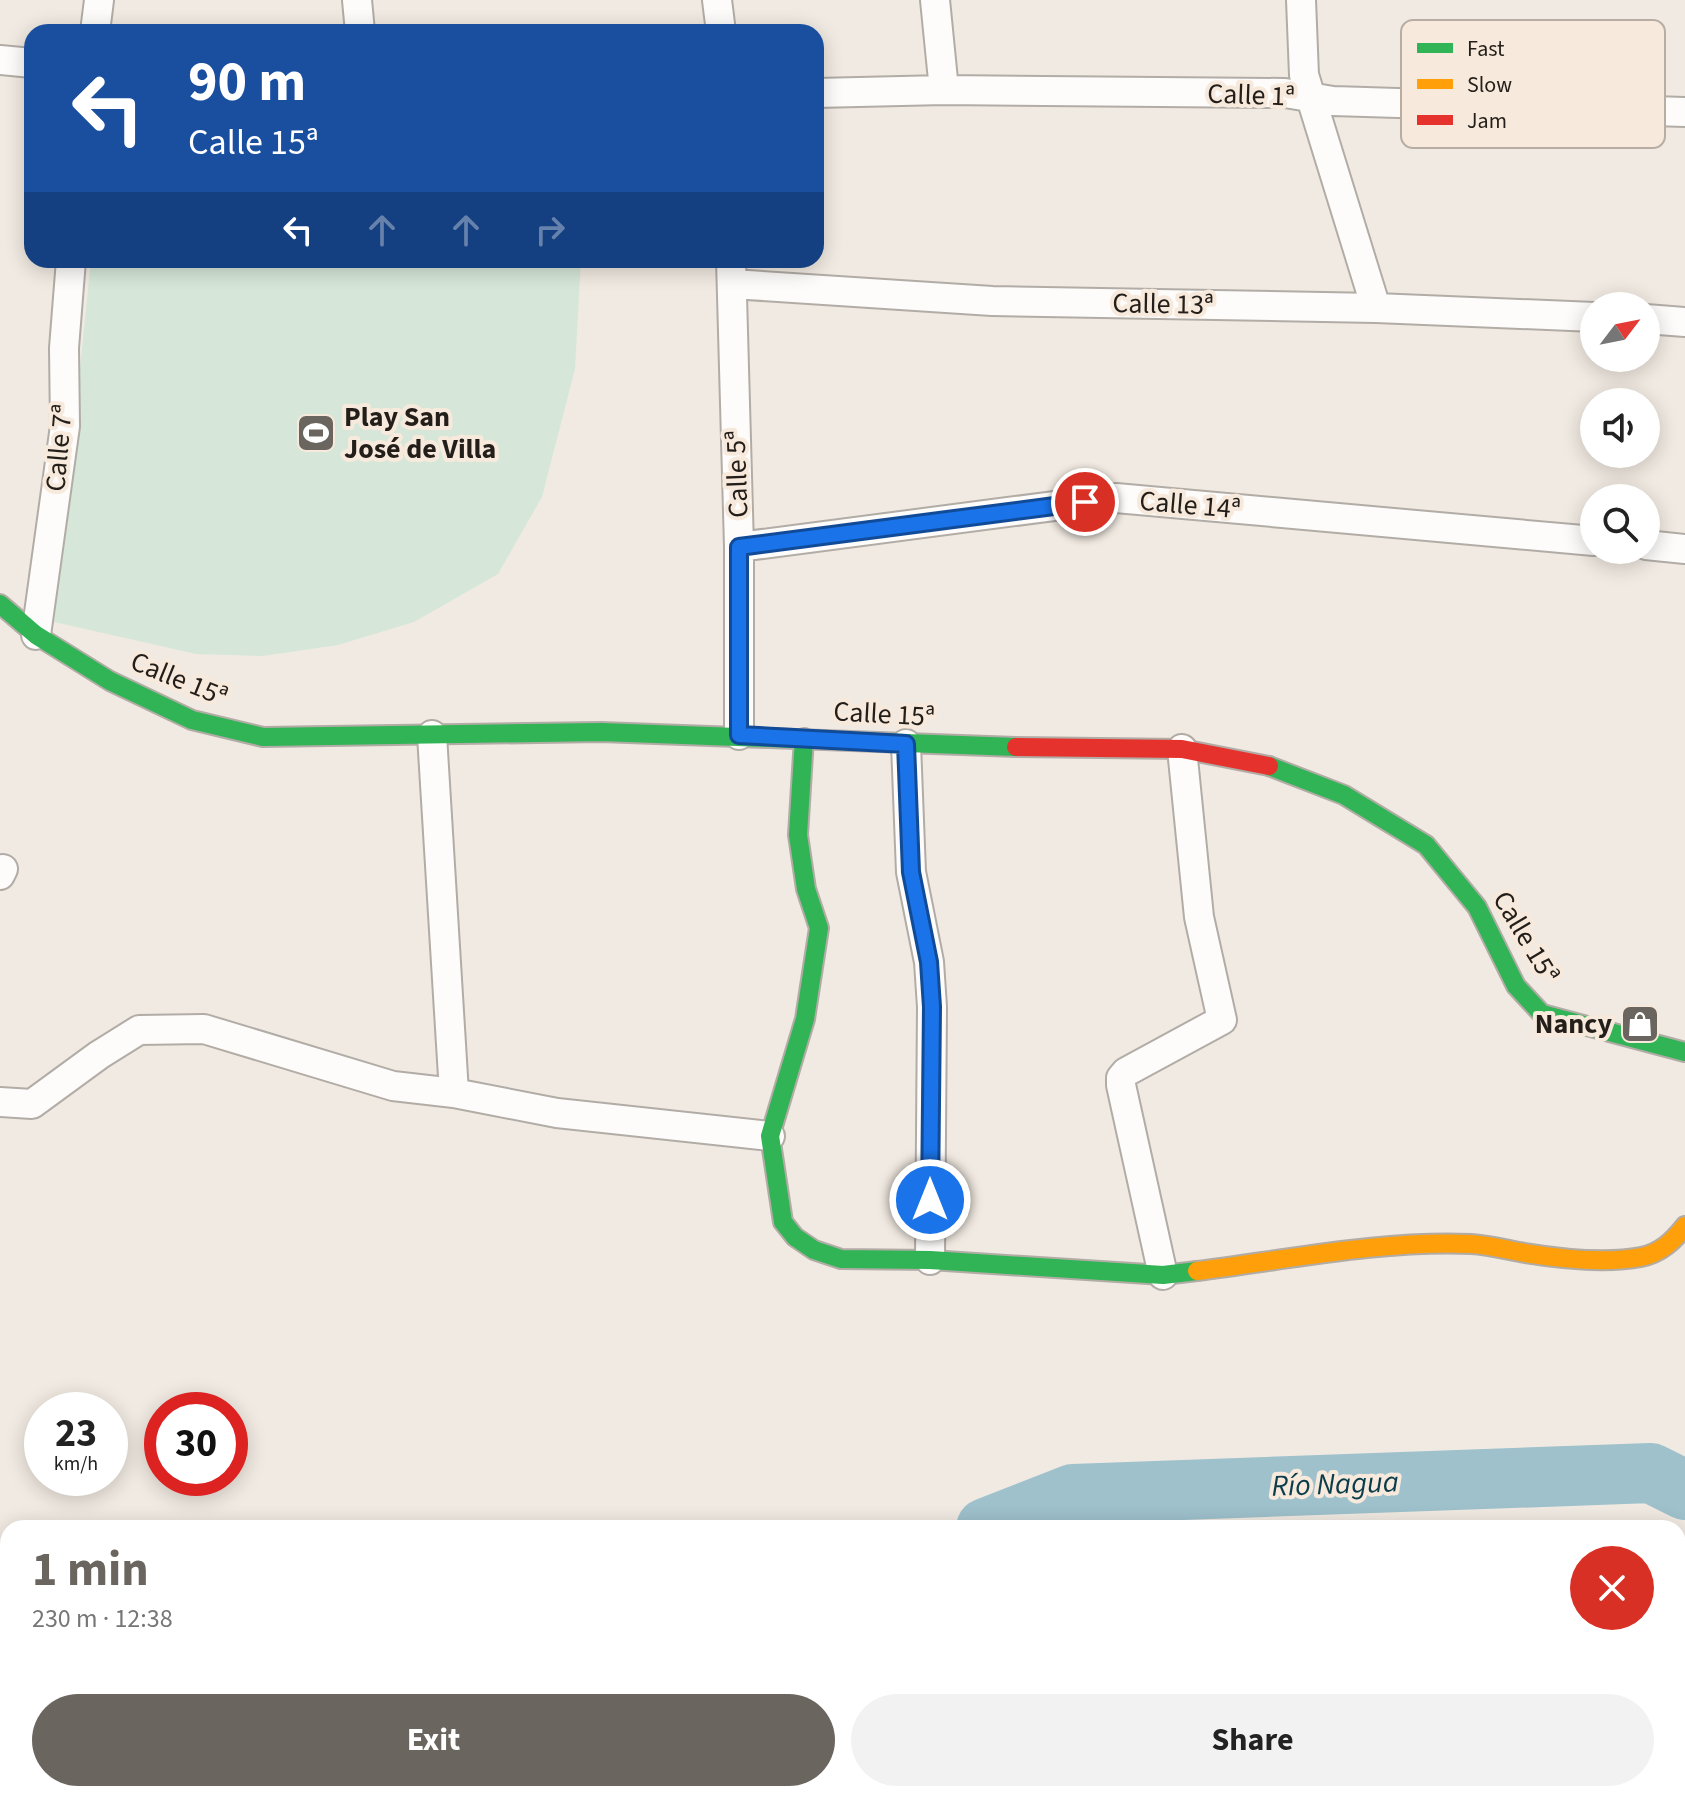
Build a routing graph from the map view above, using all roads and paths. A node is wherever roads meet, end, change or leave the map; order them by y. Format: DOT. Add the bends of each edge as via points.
graph roads {
  1 [pos="99,0"];
  2 [pos="357,0"];
  3 [pos="717,0"];
  4 [pos="935,0"];
  5 [pos="1301,0"];
  6 [pos="96,24"];
  7 [pos="359,24"];
  8 [pos="720,24"];
  9 [pos="0,60"];
  10 [pos="24,62"];
  11 [pos="944,90"];
  12 [pos="824,93"];
  13 [pos="1309,97"];
  14 [pos="1401,103"];
  15 [pos="1665,111"];
  16 [pos="1685,112"];
  17 [pos="70,268"];
  18 [pos="732,272"];
  19 [pos="1376,308"];
  20 [pos="1580,316"];
  21 [pos="1660,320"];
  22 [pos="1685,322"];
  23 [pos="1580,540"];
  24 [pos="1660,546"];
  25 [pos="739,547"];
  26 [pos="1685,549"];
  27 [pos="0,604"];
  28 [pos="36,635"];
  29 [pos="432,735"];
  30 [pos="739,735"];
  31 [pos="804,738"];
  32 [pos="906,744"];
  33 [pos="1182,749"];
  34 [pos="1685,1052"];
  35 [pos="454,1093"];
  36 [pos="0,1102"];
  37 [pos="770,1136"];
  38 [pos="1685,1226"];
  39 [pos="930,1260"];
  40 [pos="1163,1275"];
  1 -- 6 [label="street"];
  2 -- 7 [label="street"];
  3 -- 8 [label="street"];
  4 -- 11 [label="street"];
  5 -- 13 [label="street"];
  9 -- 10 [label="street"];
  11 -- 12 [label="street, Calle 1ª"];
  11 -- 13 [label="street, Calle 1ª"];
  13 -- 14 [label="street, Calle 1ª"];
  13 -- 19 [label="street"];
  15 -- 16 [label="street, Calle 1ª"];
  17 -- 28 [label="street, Calle 7ª" via="65,426"];
  18 -- 19 [label="street, Calle 13ª" via="992,301"];
  18 -- 25 [label="street, Calle 5ª"];
  19 -- 20 [label="street, Calle 13ª"];
  21 -- 22 [label="street"];
  23 -- 25 [label="street, Calle 14ª" via="1116,498"];
  24 -- 26 [label="street"];
  25 -- 30 [label="street, Calle 5ª"];
  27 -- 28 [label="street, Calle 15ª"];
  28 -- 29 [label="street, Calle 15ª" via="110,681 192,720 263,737"];
  29 -- 30 [label="street, Calle 15ª"];
  29 -- 35 [label="street"];
  30 -- 31 [label="street, Calle 15ª"];
  31 -- 32 [label="street, Calle 15ª"];
  31 -- 37 [label="street" via="798,835 806,889 819,928 805,1019"];
  32 -- 33 [label="street, Calle 15ª"];
  32 -- 39 [label="street" via="911,872 932,1007"];
  33 -- 34 [label="street, Calle 15ª" via="1278,768 1344,795 1426,845 1477,907 1516,986 1542,1014"];
  33 -- 40 [label="street" via="1199,917 1222,1020 1121,1078"];
  35 -- 36 [label="street" via="393,1086 204,1029 178,1029 139,1030 32,1104"];
  35 -- 37 [label="street" via="557,1113"];
  37 -- 39 [label="street" via="783,1222 795,1237 841,1259"];
  38 -- 40 [label="street" via="1672,1242 1642,1257 1601,1260 1473,1244 1402,1245"];
  39 -- 40 [label="street"];
}
